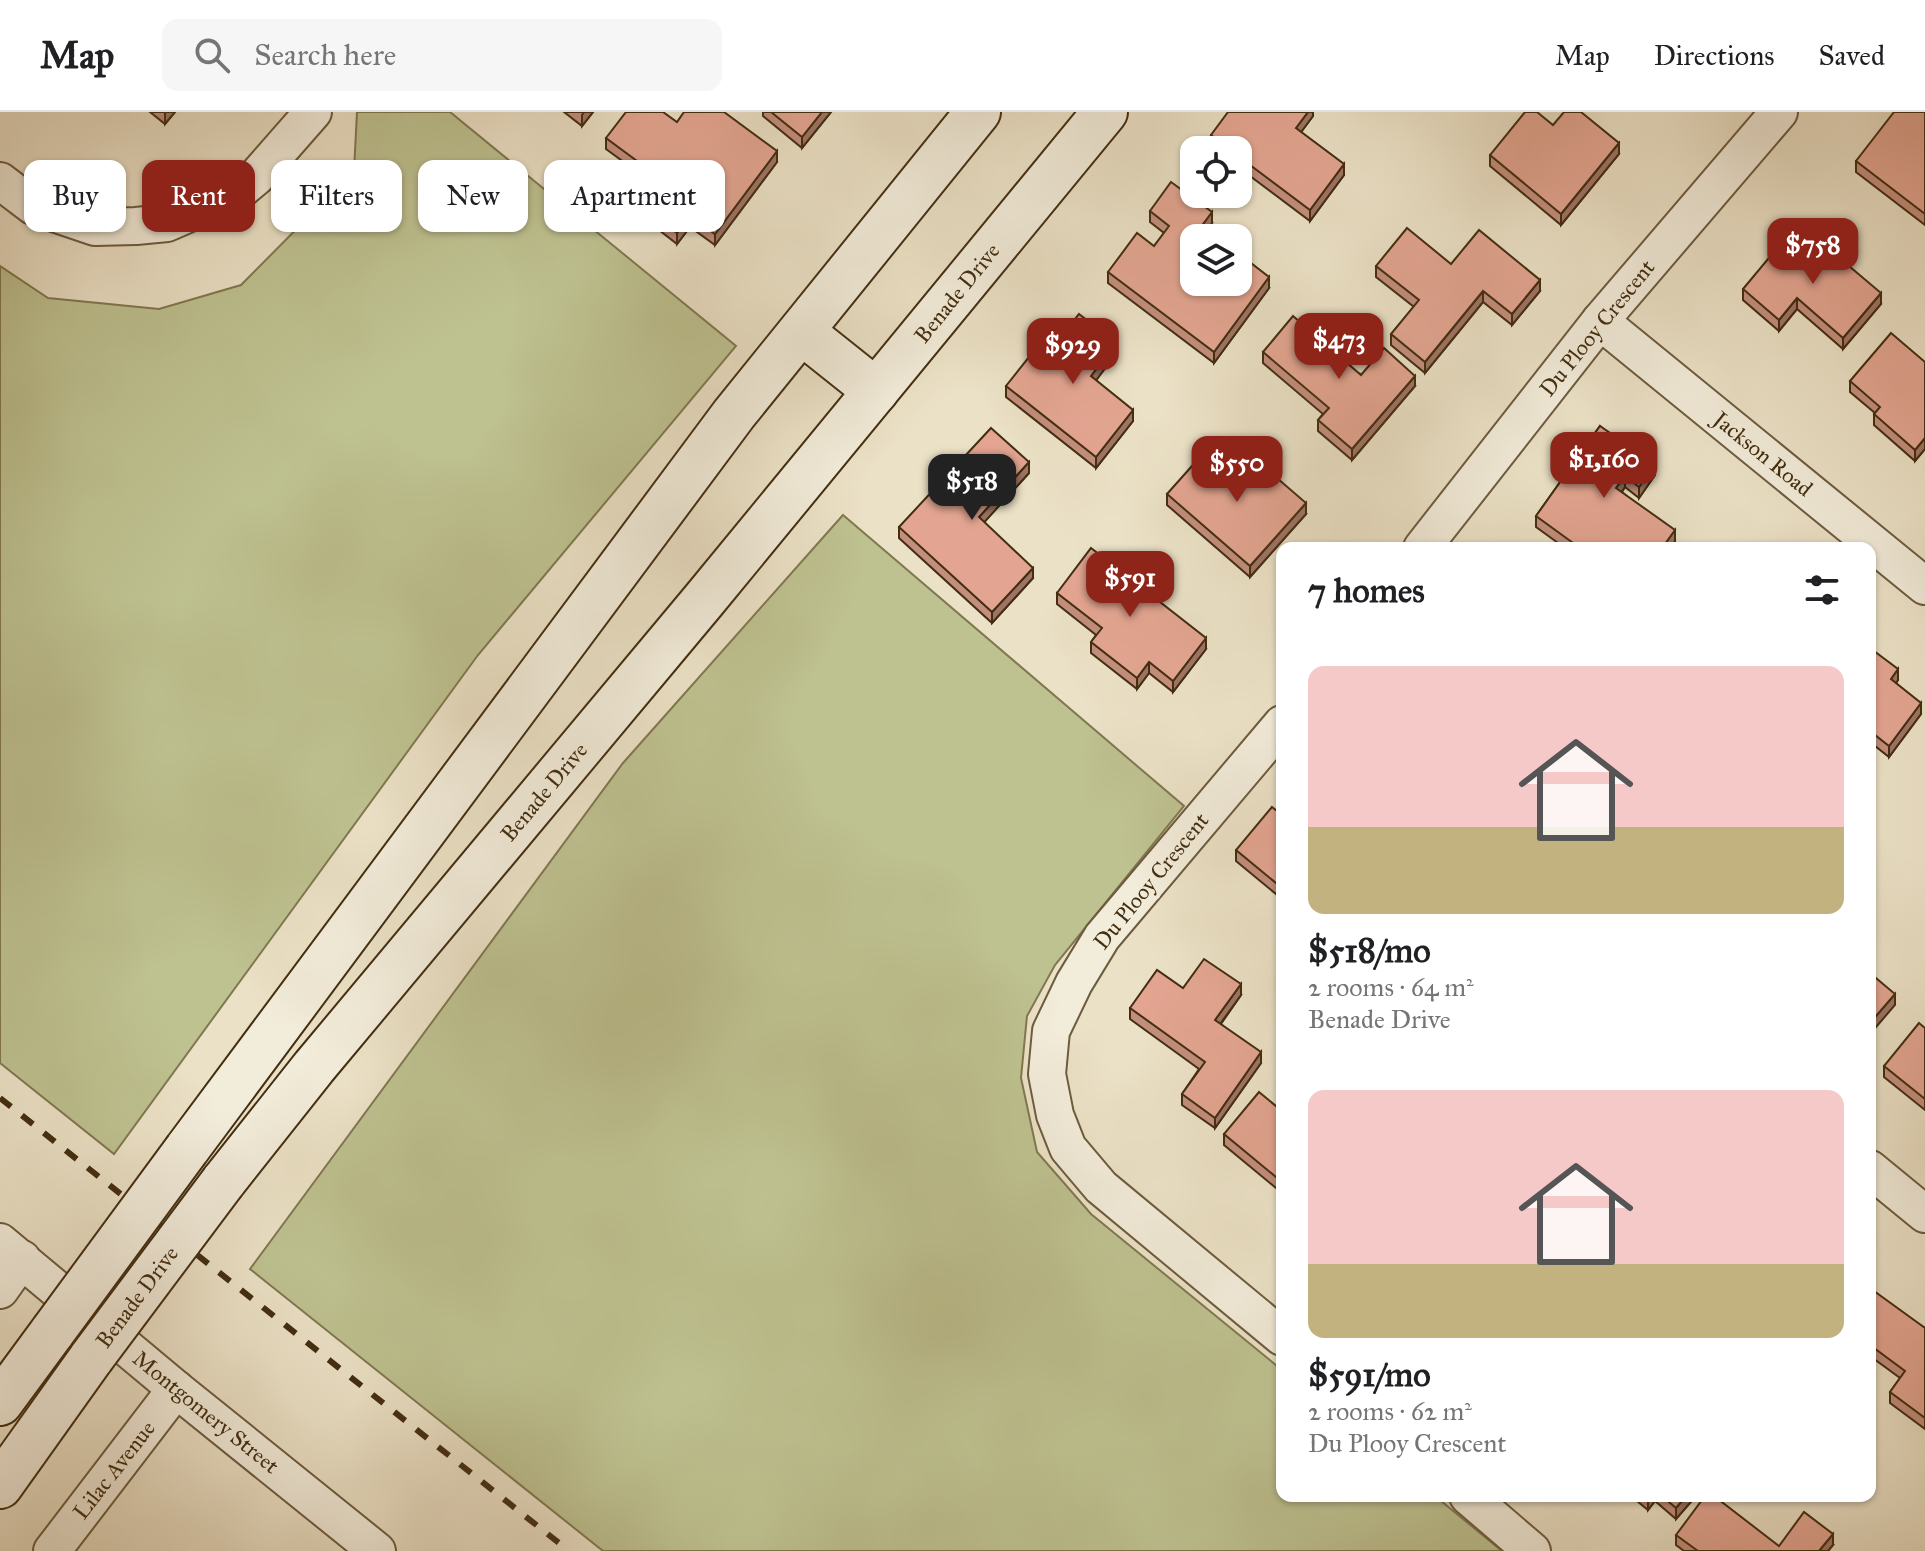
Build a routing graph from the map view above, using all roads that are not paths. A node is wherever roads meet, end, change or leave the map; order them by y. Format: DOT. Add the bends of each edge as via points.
graph roads {
  1 [pos="313,112"];
  2 [pos="978,112"];
  3 [pos="1105,112"];
  4 [pos="1779,112"];
  5 [pos="0,181"];
  6 [pos="1600,321"];
  7 [pos="802,332"];
  8 [pos="876,391"];
  9 [pos="1427,542"];
  10 [pos="1871,542"];
  11 [pos="1876,546"];
  12 [pos="1925,586"];
  13 [pos="1276,731"];
  14 [pos="1876,1174"];
  15 [pos="1925,1214"];
  16 [pos="11,1250"];
  17 [pos="0,1290"];
  18 [pos="1276,1332"];
  19 [pos="176,1389"];
  20 [pos="0,1403"];
  21 [pos="0,1486"];
  22 [pos="1475,1502"];
  23 [pos="52,1551"];
  24 [pos="377,1551"];
  25 [pos="1532,1551"];
  1 -- 5 [label="street" via="238,192 167,223 95,227 33,206"];
  2 -- 7 [label="street"];
  3 -- 8 [label="street, Benade Drive"];
  4 -- 6 [label="street, Du Plooy Crescent"];
  6 -- 9 [label="street, Du Plooy Crescent"];
  6 -- 10 [label="street, Jackson Road"];
  7 -- 8 [label="street"];
  7 -- 20 [label="street, bridge" via="716,439"];
  8 -- 21 [label="street, Benade Drive, bridge" via="314,1067"];
  11 -- 12 [label="street, Jackson Road"];
  13 -- 18 [label="street, Du Plooy Crescent" via="1102,937 1051,1031 1047,1074 1068,1148 1101,1187"];
  14 -- 15 [label="street"];
  16 -- 17 [label="street"];
  16 -- 19 [label="street, Montgomery Street"];
  19 -- 23 [label="street, Lilac Avenue"];
  19 -- 24 [label="street, Montgomery Street"];
  22 -- 25 [label="street"];
}
